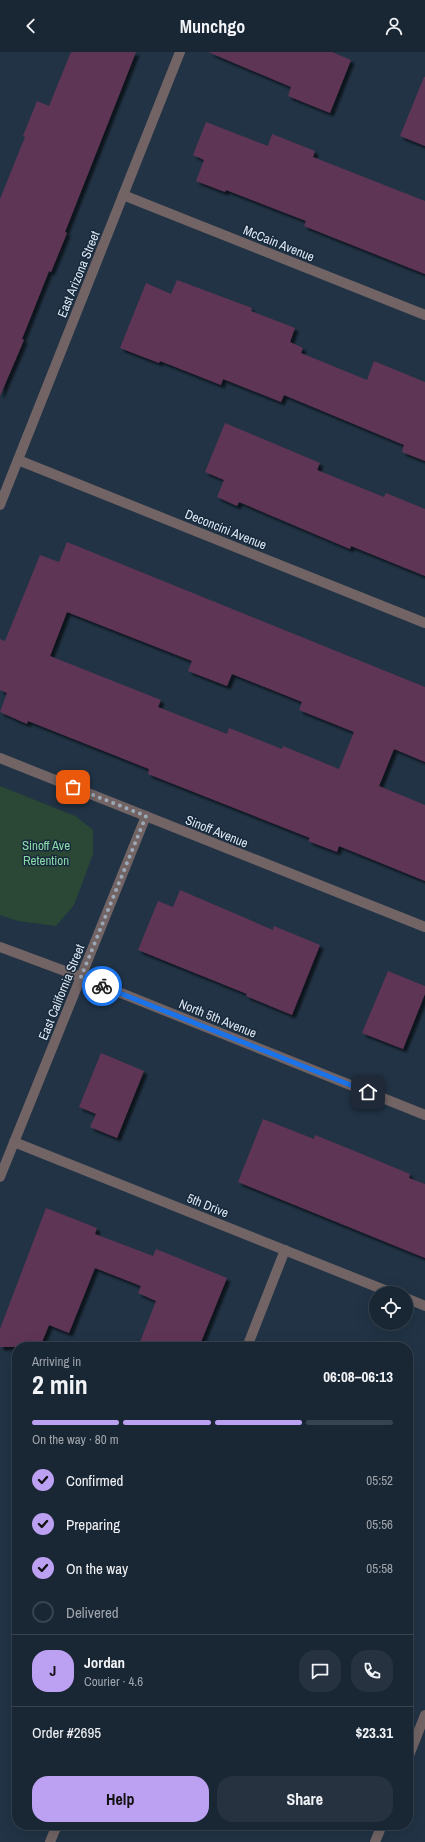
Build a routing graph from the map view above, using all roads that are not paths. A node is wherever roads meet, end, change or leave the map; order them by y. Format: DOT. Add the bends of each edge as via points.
graph roads {
  1 [pos="180,52"];
  2 [pos="123,195"];
  3 [pos="425,315"];
  4 [pos="18,460"];
  5 [pos="0,505"];
  6 [pos="425,623"];
  7 [pos="0,758"];
  8 [pos="146,816"];
  9 [pos="425,927"];
  10 [pos="0,947"];
  11 [pos="81,977"];
  12 [pos="425,1115"];
  13 [pos="14,1142"];
  14 [pos="0,1177"];
  15 [pos="285,1250"];
  16 [pos="375,1286"];
  17 [pos="413,1301"];
  18 [pos="425,1306"];
  19 [pos="249,1342"];
  20 [pos="425,1715"];
  21 [pos="413,1745"];
  22 [pos="55,1830"];
  23 [pos="380,1830"];
  24 [pos="50,1842"];
  25 [pos="375,1842"];
  1 -- 2 [label="street, East Arizona Street"];
  2 -- 3 [label="street, McCain Avenue"];
  2 -- 4 [label="street, East Arizona Street"];
  4 -- 5 [label="street, East Arizona Street"];
  4 -- 6 [label="street, Deconcini Avenue"];
  7 -- 8 [label="street, Sinoff Avenue"];
  8 -- 9 [label="street, Sinoff Avenue"];
  8 -- 11 [label="street, East California Street"];
  10 -- 11 [label="street, North 5th Avenue"];
  11 -- 12 [label="street, North 5th Avenue"];
  11 -- 13 [label="street, East California Street"];
  13 -- 14 [label="street, East California Street"];
  13 -- 15 [label="street, 5th Drive"];
  15 -- 16 [label="street, 5th Drive"];
  15 -- 19 [label="street"];
  17 -- 18 [label="street"];
  20 -- 21 [label="street"];
  22 -- 24 [label="street"];
  23 -- 25 [label="street"];
}
